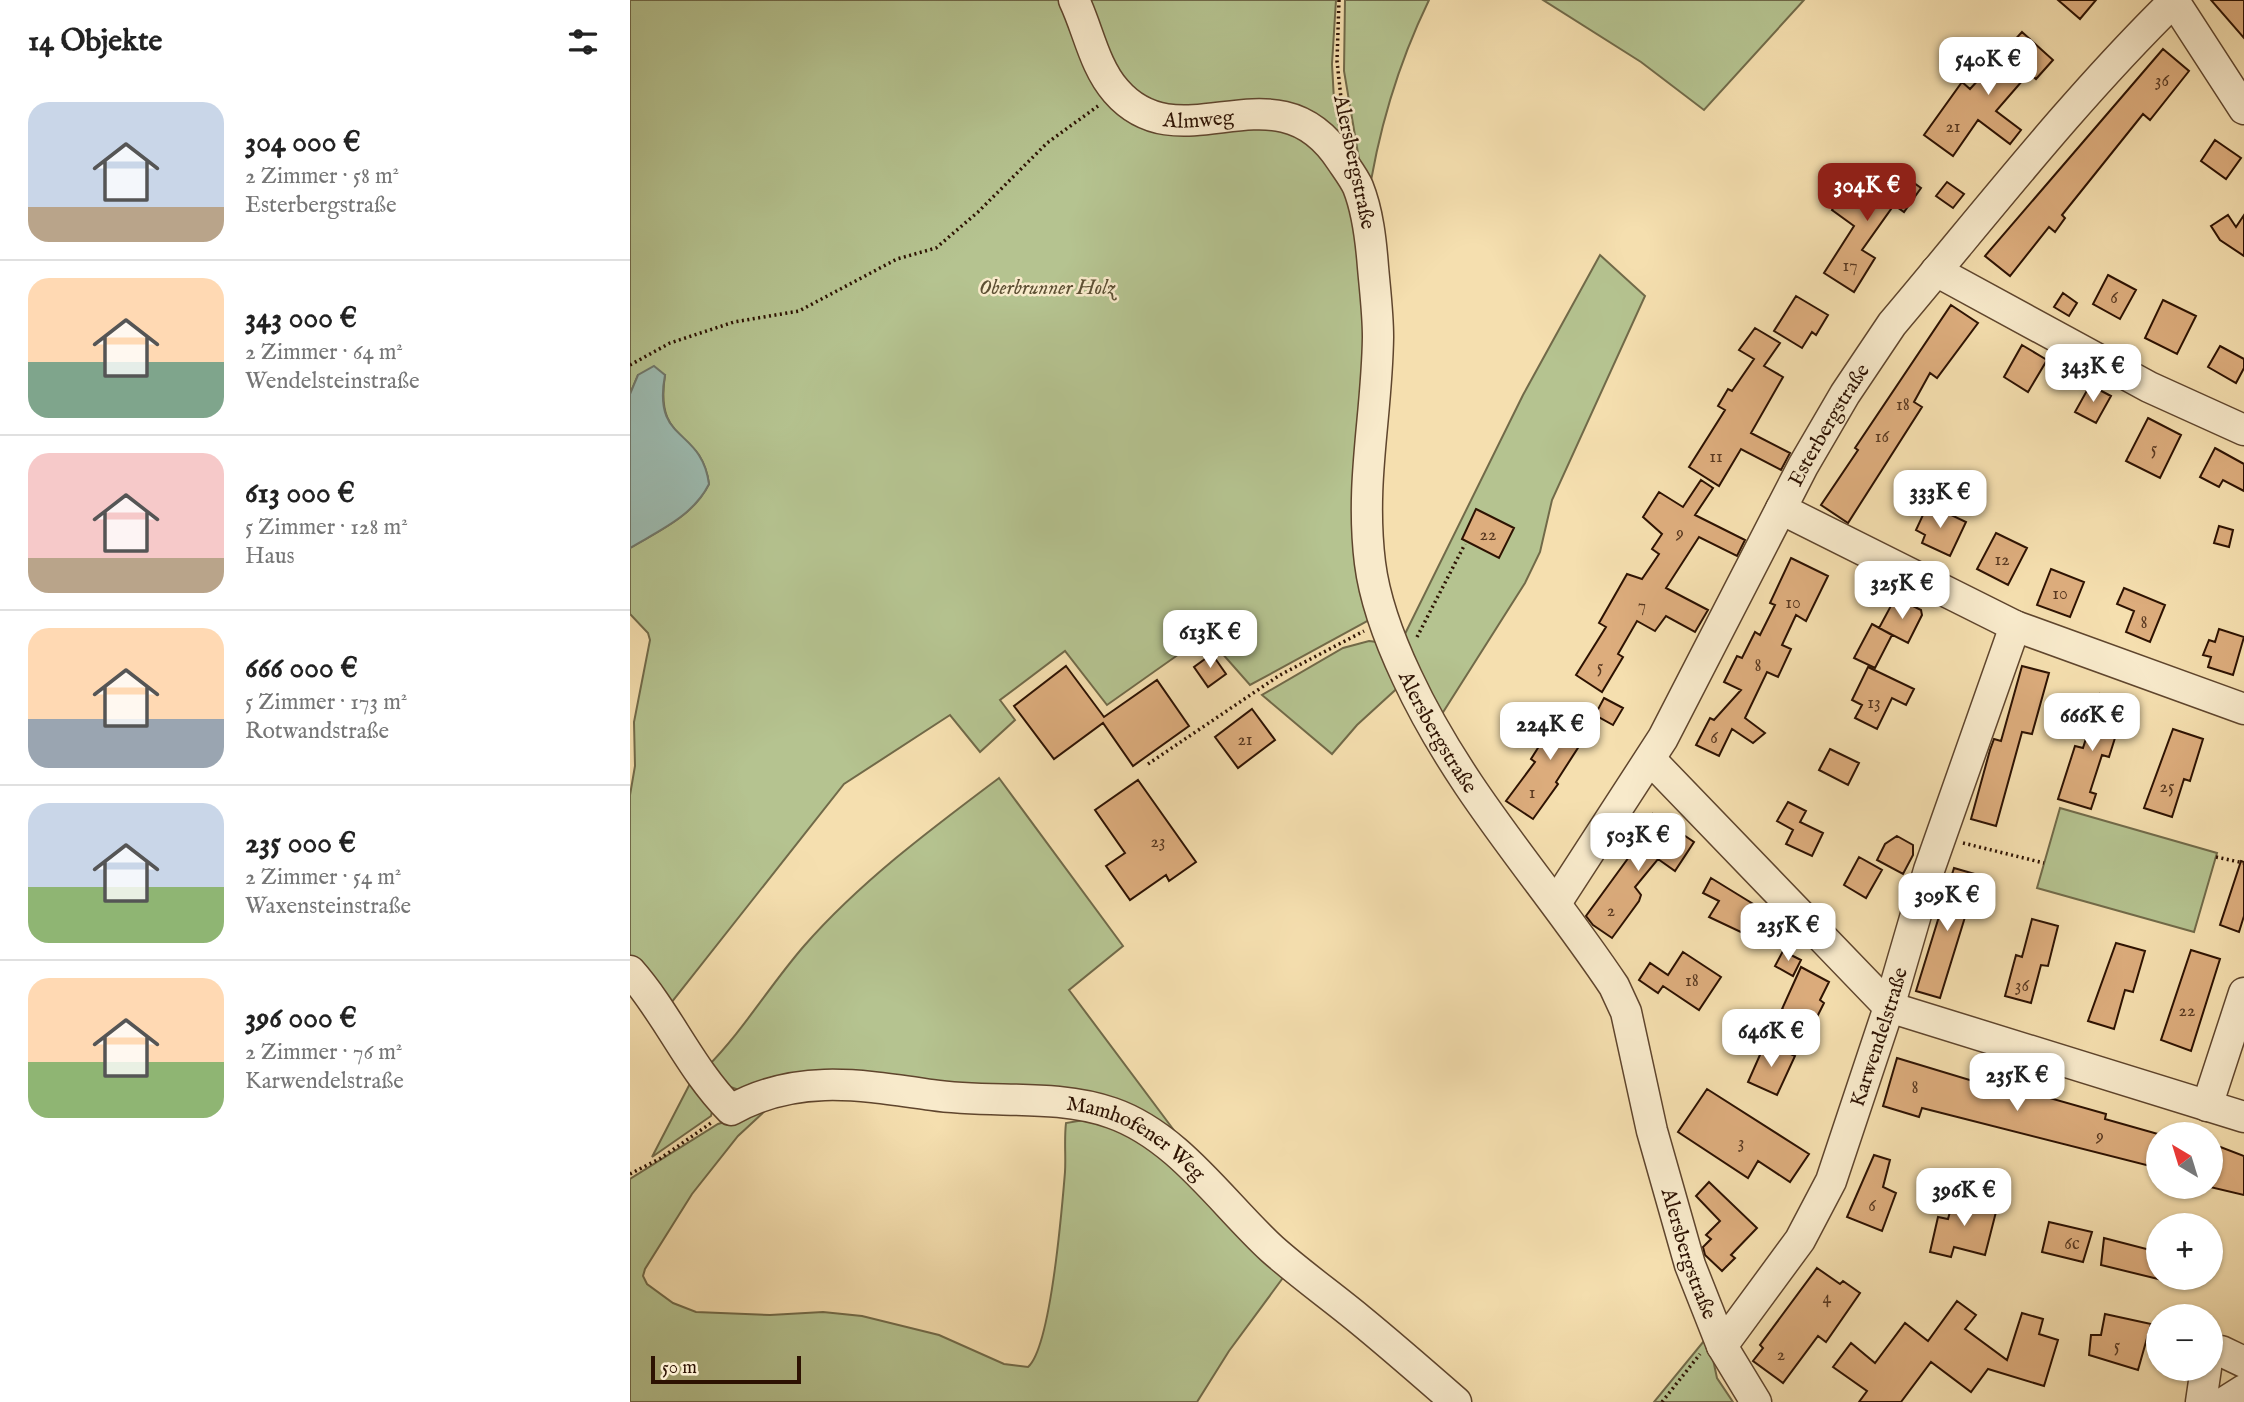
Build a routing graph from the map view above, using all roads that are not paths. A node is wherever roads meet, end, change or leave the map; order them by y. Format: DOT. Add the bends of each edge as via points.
graph roads {
  1 [pos="1074,0"];
  2 [pos="2175,0"];
  3 [pos="2244,108"];
  4 [pos="1358,186"];
  5 [pos="1937,271"];
  6 [pos="2244,430"];
  7 [pos="1781,509"];
  8 [pos="2015,626"];
  9 [pos="2244,709"];
  10 [pos="1650,759"];
  11 [pos="1556,903"];
  12 [pos="630,971"];
  13 [pos="2244,993"];
  14 [pos="1889,1007"];
  15 [pos="2207,1106"];
  16 [pos="2244,1117"];
  17 [pos="1719,1340"];
  18 [pos="2223,1353"];
  19 [pos="2244,1362"];
  20 [pos="2204,1381"];
  21 [pos="2244,1390"];
  22 [pos="1456,1402"];
  23 [pos="1756,1402"];
  24 [pos="2202,1402"];
  25 [pos="2225,1402"];
  1 -- 4 [label="street, Almweg" via="1097,58 1117,92 1149,115 1189,123 1248,113 1277,114 1309,125 1329,141"];
  2 -- 3 [label="street"];
  2 -- 5 [label="street, Esterbergstraße" via="2048,134"];
  4 -- 11 [label="street, Alersbergstraße" via="1371,238 1378,336 1365,509 1371,568 1384,621 1432,726 1470,791"];
  5 -- 6 [label="street" via="2149,387"];
  5 -- 7 [label="street, Esterbergstraße" via="1892,324 1858,375"];
  7 -- 8 [label="street"];
  7 -- 10 [label="street, Esterbergstraße"];
  8 -- 9 [label="street"];
  8 -- 14 [label="street, Karwendelstraße" via="1941,837"];
  10 -- 11 [label="street, Esterbergstraße"];
  10 -- 14 [label="street"];
  11 -- 17 [label="street, Alersbergstraße" via="1614,986 1626,1012 1676,1220"];
  12 -- 22 [label="street, Mamhofener Weg" via="731,1110 785,1089 837,1083 944,1097 1077,1104 1113,1113 1145,1129 1173,1150 1290,1265"];
  13 -- 15 [label="street"];
  14 -- 15 [label="street"];
  14 -- 17 [label="street, Karwendelstraße" via="1855,1116 1815,1216"];
  15 -- 16 [label="street"];
  17 -- 23 [label="street, Alersbergstraße"];
  18 -- 19 [label="street"];
  20 -- 24 [label="street"];
  21 -- 25 [label="street"];
}
